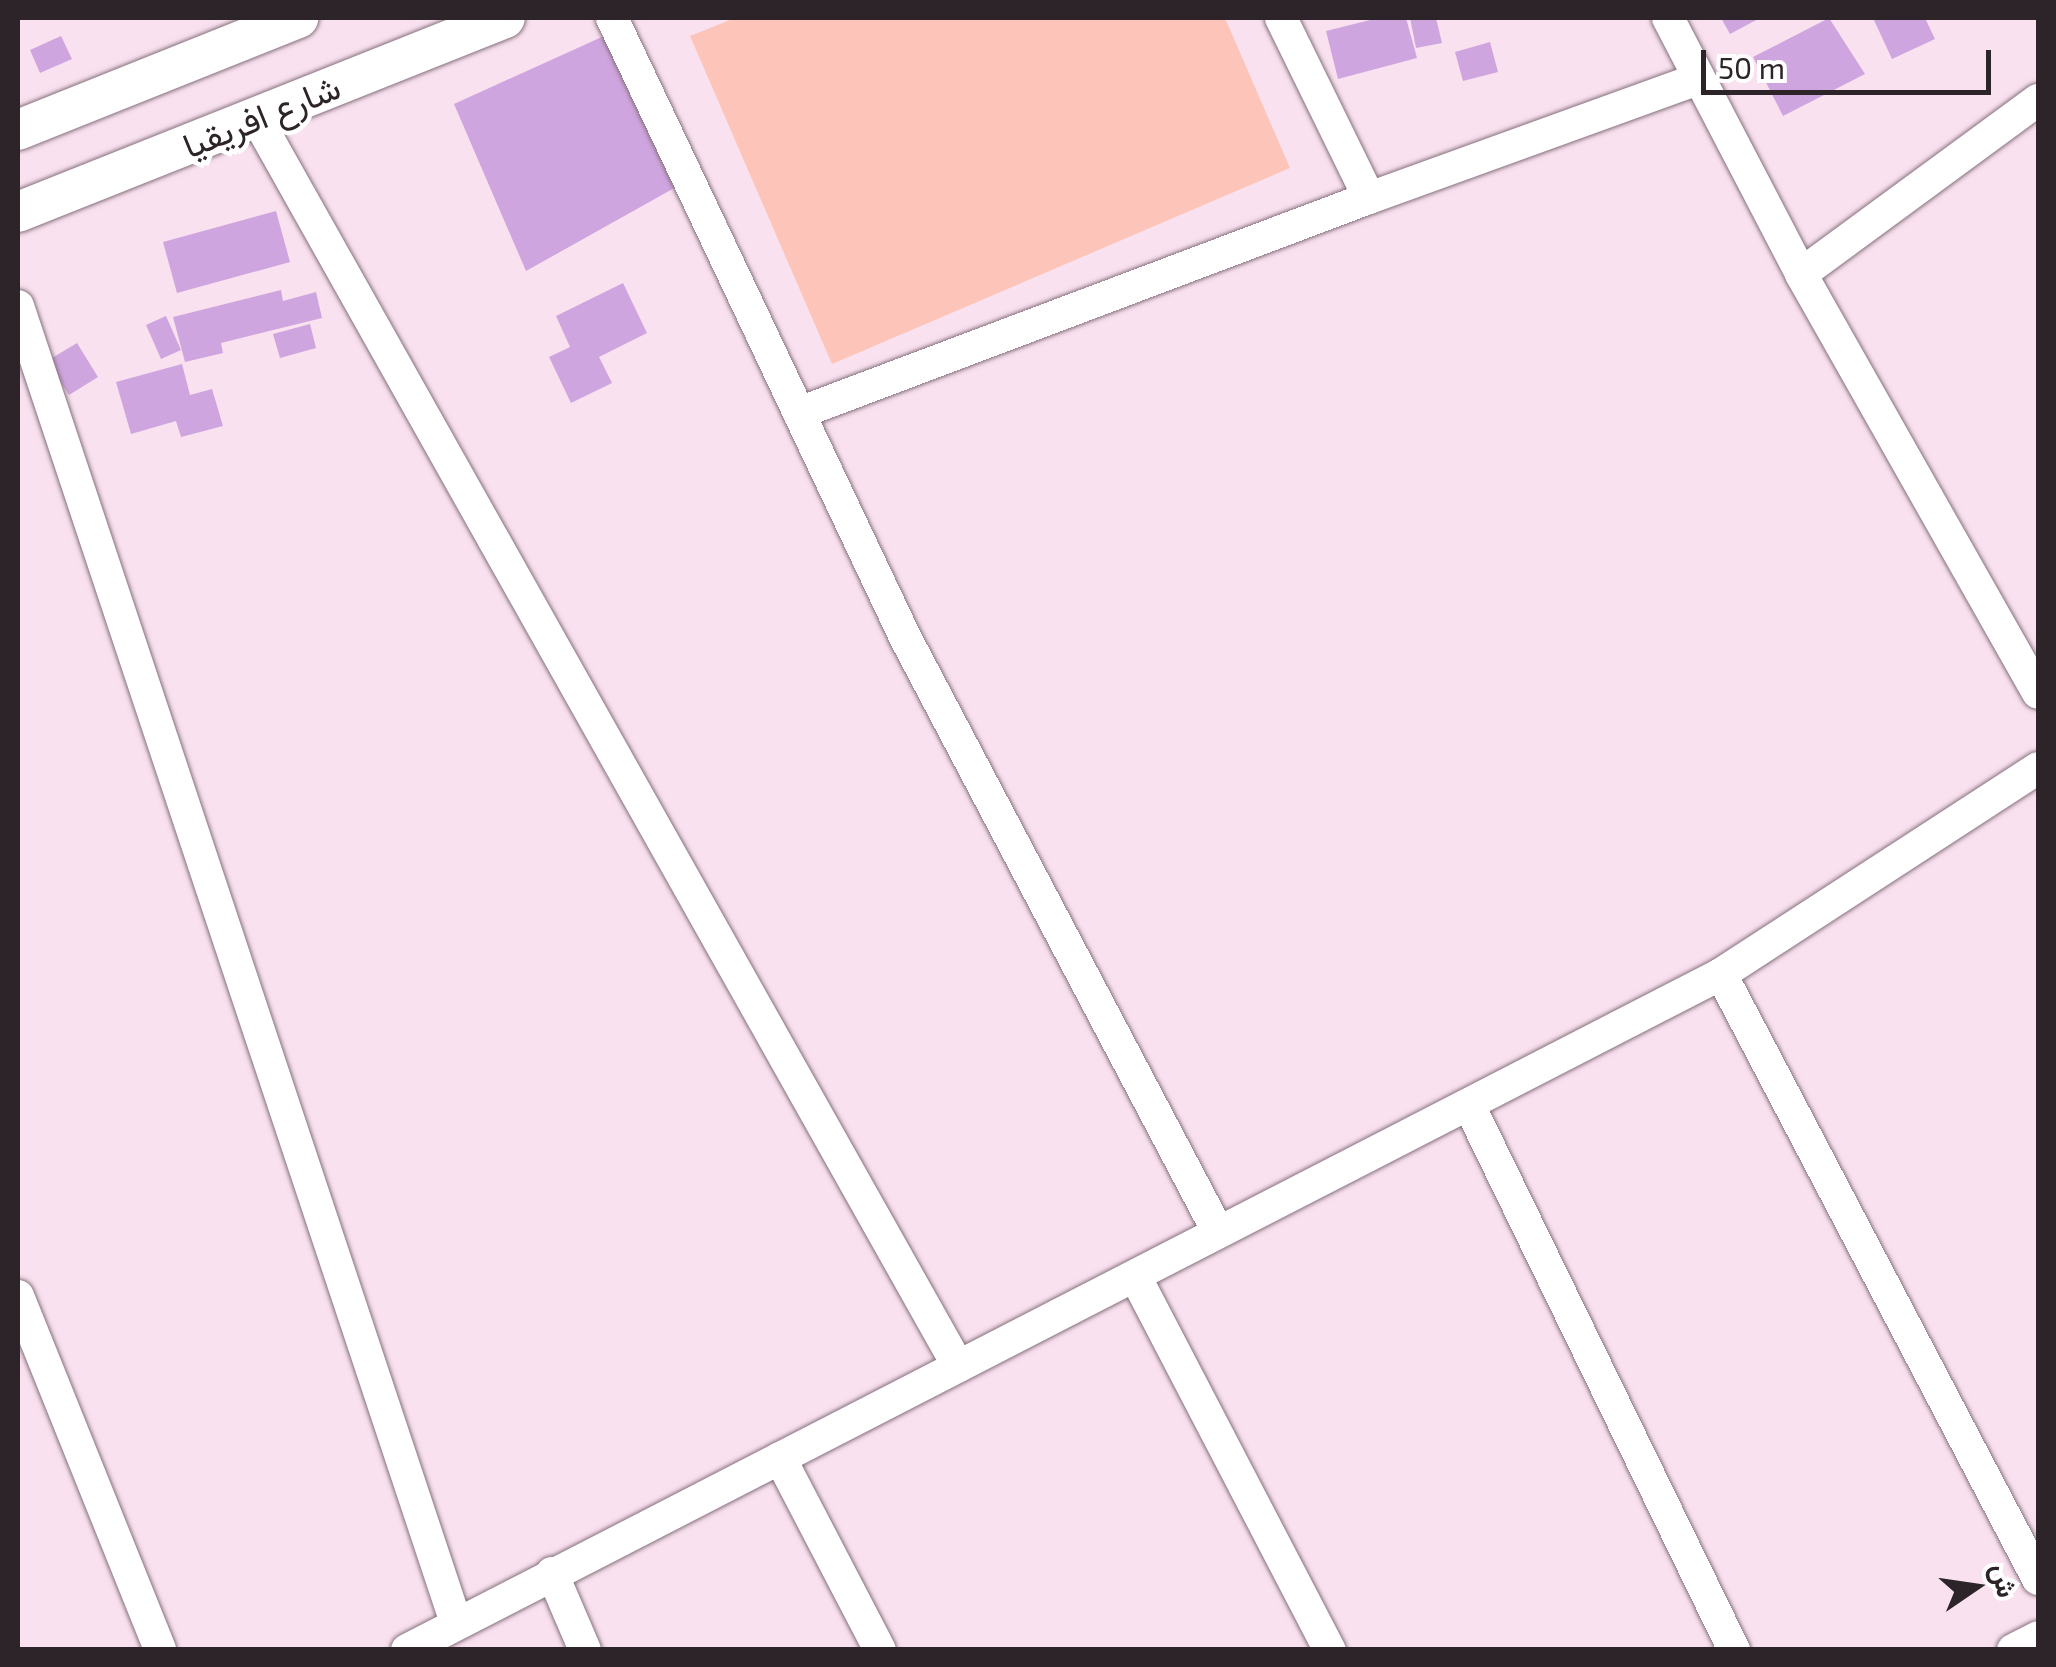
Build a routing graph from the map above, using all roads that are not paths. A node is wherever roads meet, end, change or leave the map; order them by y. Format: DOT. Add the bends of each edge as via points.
graph roads {
  1 [pos="298,18"];
  2 [pos="505,18"];
  3 [pos="612,18"];
  4 [pos="1281,18"];
  5 [pos="1668,18"];
  6 [pos="1698,79"];
  7 [pos="2038,100"];
  8 [pos="256,117"];
  9 [pos="18,130"];
  10 [pos="1368,198"];
  11 [pos="18,212"];
  12 [pos="1801,274"];
  13 [pos="18,306"];
  14 [pos="799,413"];
  15 [pos="2038,693"];
  16 [pos="2038,768"];
  17 [pos="1721,974"];
  18 [pos="1469,1106"];
  19 [pos="1216,1228"];
  20 [pos="1135,1276"];
  21 [pos="18,1296"];
  22 [pos="958,1366"];
  23 [pos="780,1458"];
  24 [pos="552,1573"];
  25 [pos="2038,1579"];
  26 [pos="456,1622"];
  27 [pos="2038,1637"];
  28 [pos="160,1650"];
  29 [pos="407,1650"];
  30 [pos="585,1650"];
  31 [pos="880,1650"];
  32 [pos="1330,1650"];
  33 [pos="1734,1650"];
  34 [pos="2013,1650"];
  1 -- 9 [label="street"];
  2 -- 8 [label="street, شارع افريقيا"];
  3 -- 14 [label="street"];
  4 -- 10 [label="street"];
  5 -- 6 [label="street"];
  6 -- 10 [label="street"];
  6 -- 12 [label="street"];
  7 -- 12 [label="street"];
  8 -- 11 [label="street, شارع افريقيا"];
  8 -- 22 [label="street"];
  10 -- 14 [label="street"];
  12 -- 15 [label="street"];
  13 -- 26 [label="street"];
  14 -- 19 [label="street" via="906,639"];
  16 -- 17 [label="street"];
  17 -- 18 [label="street"];
  17 -- 25 [label="street"];
  18 -- 19 [label="street"];
  18 -- 33 [label="street"];
  19 -- 20 [label="street"];
  20 -- 22 [label="street"];
  20 -- 32 [label="street"];
  21 -- 28 [label="street"];
  22 -- 23 [label="street"];
  23 -- 24 [label="street"];
  23 -- 31 [label="street"];
  24 -- 26 [label="street"];
  24 -- 30 [label="street"];
  26 -- 29 [label="street"];
  27 -- 34 [label="street"];
}
